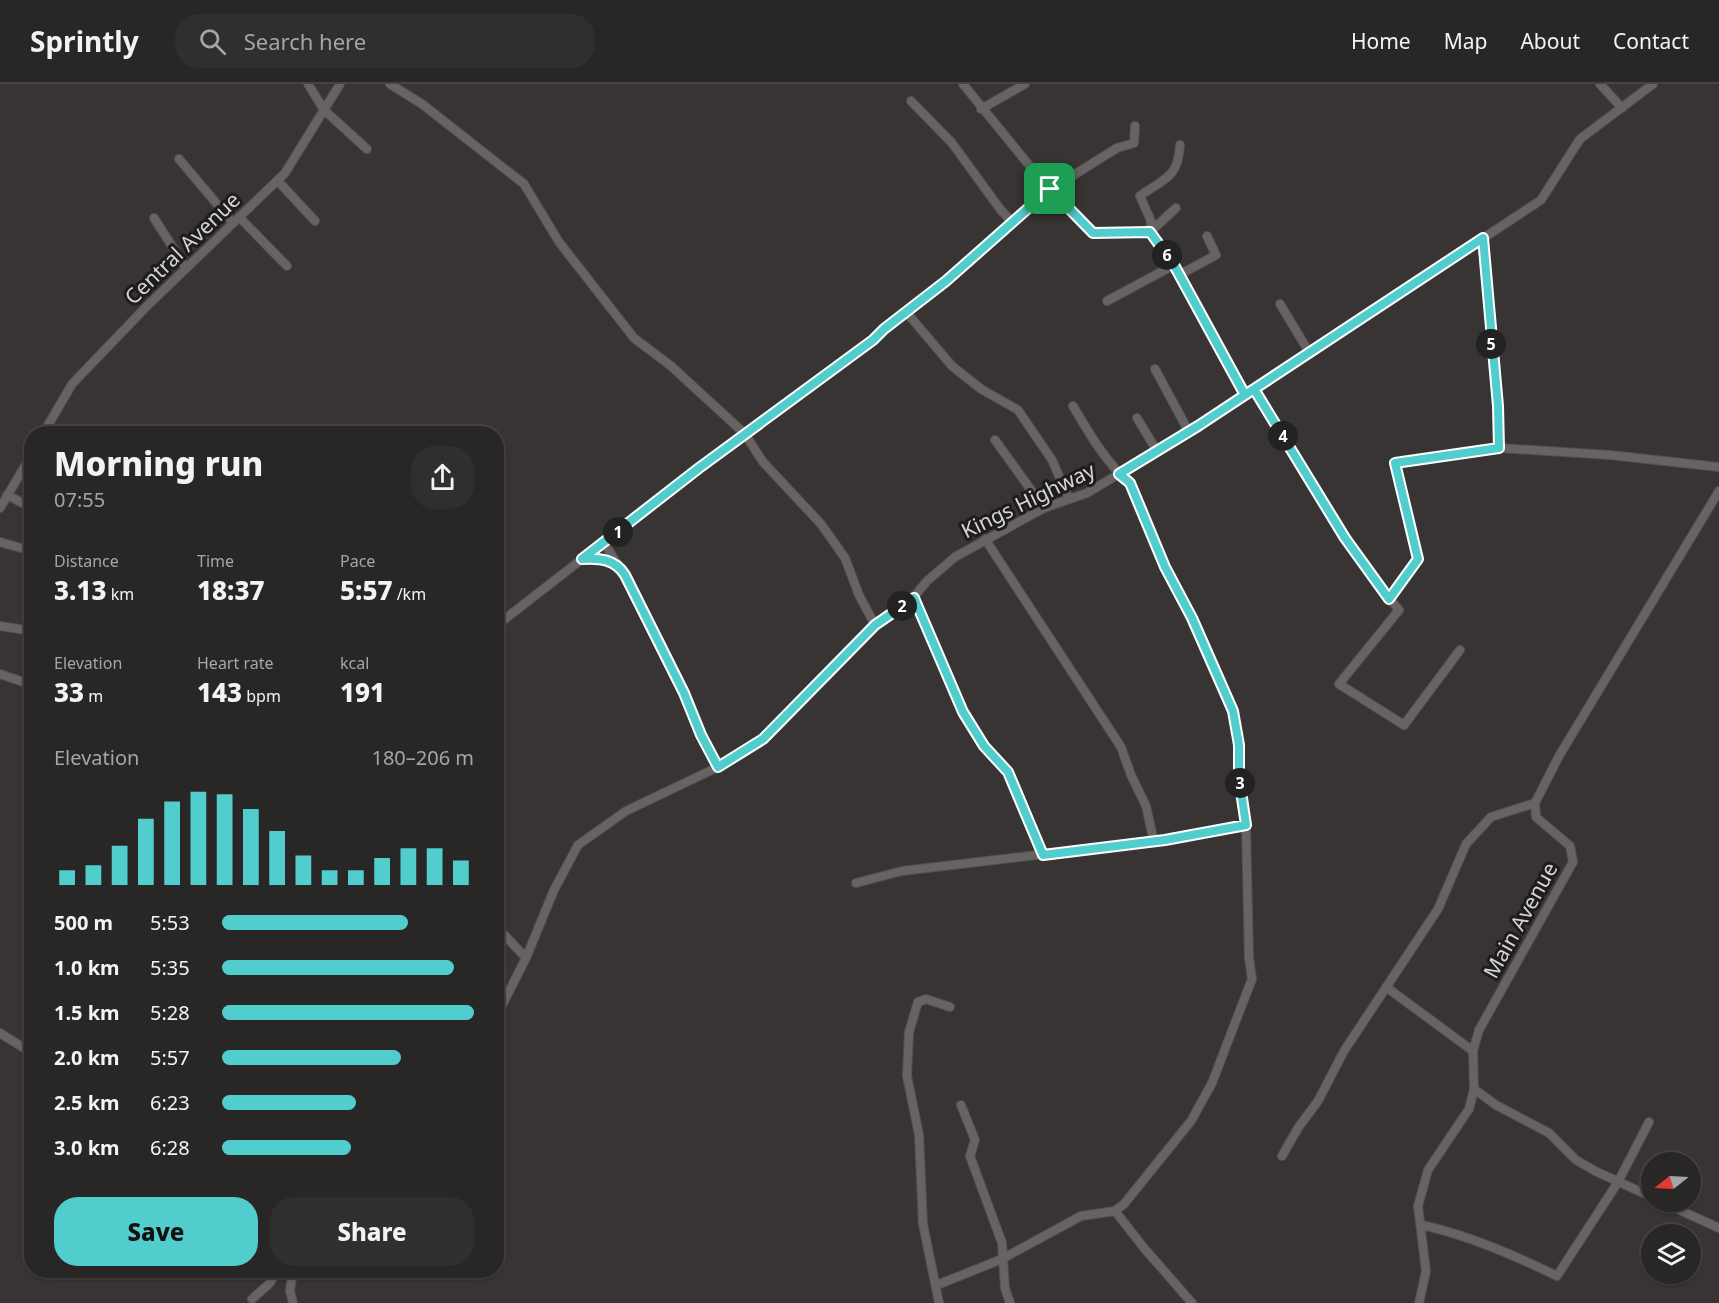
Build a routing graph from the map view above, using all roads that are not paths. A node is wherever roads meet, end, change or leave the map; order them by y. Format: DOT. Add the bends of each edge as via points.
graph roads {
  1 [pos="308,84"];
  2 [pos="340,84"];
  3 [pos="390,84"];
  4 [pos="963,84"];
  5 [pos="1024,84"];
  6 [pos="1600,84"];
  7 [pos="1653,84"];
  8 [pos="911,101"];
  9 [pos="1622,108"];
  10 [pos="981,109"];
  11 [pos="324,110"];
  12 [pos="1135,126"];
  13 [pos="1180,145"];
  14 [pos="367,149"];
  15 [pos="179,159"];
  16 [pos="278,181"];
  17 [pos="1050,189"];
  18 [pos="1176,208"];
  19 [pos="154,218"];
  20 [pos="236,220"];
  21 [pos="315,221"];
  22 [pos="1013,223"];
  23 [pos="1150,232"];
  24 [pos="1207,236"];
  25 [pos="1483,238"];
  26 [pos="1174,265"];
  27 [pos="287,266"];
  28 [pos="186,268"];
  29 [pos="1179,275"];
  30 [pos="1107,301"];
  31 [pos="1280,304"];
  32 [pos="907,313"];
  33 [pos="1309,352"];
  34 [pos="1155,369"];
  35 [pos="1254,389"];
  36 [pos="1245,395"];
  37 [pos="1073,406"];
  38 [pos="1137,418"];
  39 [pos="48,426"];
  40 [pos="1189,432"];
  41 [pos="745,434"];
  42 [pos="995,440"];
  43 [pos="1499,448"];
  44 [pos="1157,451"];
  45 [pos="24,467"];
  46 [pos="1719,467"];
  47 [pos="1119,474"];
  48 [pos="1719,490"];
  49 [pos="7,495"];
  50 [pos="1070,499"];
  51 [pos="24,504"];
  52 [pos="0,508"];
  53 [pos="1044,508"];
  54 [pos="985,539"];
  55 [pos="0,542"];
  56 [pos="604,543"];
  57 [pos="24,549"];
  58 [pos="582,559"];
  59 [pos="619,566"];
  60 [pos="914,598"];
  61 [pos="1389,599"];
  62 [pos="504,620"];
  63 [pos="875,625"];
  64 [pos="0,626"];
  65 [pos="24,630"];
  66 [pos="1460,650"];
  67 [pos="0,674"];
  68 [pos="24,682"];
  69 [pos="718,767"];
  70 [pos="1535,803"];
  71 [pos="1246,825"];
  72 [pos="1154,842"];
  73 [pos="1043,855"];
  74 [pos="856,883"];
  75 [pos="504,935"];
  76 [pos="526,958"];
  77 [pos="1386,987"];
  78 [pos="504,1001"];
  79 [pos="950,1007"];
  80 [pos="0,1033"];
  81 [pos="24,1048"];
  82 [pos="1473,1051"];
  83 [pos="1474,1089"];
  84 [pos="961,1105"];
  85 [pos="1649,1122"];
  86 [pos="1282,1156"];
  87 [pos="1618,1182"];
  88 [pos="1641,1192"];
  89 [pos="1115,1211"];
  90 [pos="1684,1212"];
  91 [pos="1421,1226"];
  92 [pos="1719,1228"];
  93 [pos="1002,1258"];
  94 [pos="273,1278"];
  95 [pos="292,1278"];
  96 [pos="937,1285"];
  97 [pos="252,1299"];
  98 [pos="1188,1301"];
  99 [pos="293,1303"];
  100 [pos="939,1303"];
  101 [pos="1011,1303"];
  102 [pos="1419,1303"];
  1 -- 11 [label="street"];
  2 -- 11 [label="street, Central Avenue"];
  3 -- 41 [label="street" via="422,104 524,184 559,242 634,338 671,366"];
  4 -- 10 [label="street"];
  5 -- 10 [label="street"];
  6 -- 9 [label="street"];
  7 -- 9 [label="street, Kings Highway"];
  8 -- 22 [label="street" via="952,143"];
  9 -- 25 [label="street, Kings Highway" via="1580,139 1541,200"];
  10 -- 17 [label="street"];
  11 -- 14 [label="street"];
  11 -- 16 [label="street, Central Avenue"];
  12 -- 17 [label="street" via="1134,143 1118,148"];
  13 -- 23 [label="street" via="1179,163 1166,181 1140,196 1151,221"];
  15 -- 20 [label="street"];
  16 -- 20 [label="street, Central Avenue"];
  16 -- 21 [label="street"];
  17 -- 22 [label="street"];
  17 -- 23 [label="street" via="1093,233"];
  18 -- 23 [label="street"];
  19 -- 28 [label="street"];
  20 -- 27 [label="street"];
  20 -- 28 [label="street, Central Avenue"];
  22 -- 32 [label="street"];
  23 -- 26 [label="street"];
  24 -- 29 [label="street" via="1216,255"];
  25 -- 33 [label="street, Kings Highway"];
  25 -- 43 [label="street"];
  26 -- 29 [label="street"];
  26 -- 30 [label="street"];
  28 -- 39 [label="street, Central Avenue" via="72,384"];
  29 -- 36 [label="street"];
  31 -- 33 [label="street"];
  32 -- 41 [label="street"];
  32 -- 50 [label="street" via="952,366 981,389 1018,410 1052,460"];
  33 -- 35 [label="street, Kings Highway"];
  34 -- 40 [label="street"];
  35 -- 36 [label="street, Kings Highway"];
  35 -- 61 [label="street" via="1345,538"];
  36 -- 40 [label="street, Kings Highway"];
  37 -- 47 [label="street"];
  38 -- 44 [label="street"];
  40 -- 44 [label="street, Kings Highway"];
  41 -- 56 [label="street"];
  41 -- 63 [label="street" via="845,558"];
  42 -- 53 [label="street"];
  43 -- 46 [label="street"];
  43 -- 61 [label="street" via="1395,463 1418,559"];
  44 -- 47 [label="street, Kings Highway"];
  45 -- 49 [label="street"];
  47 -- 50 [label="street, Kings Highway"];
  47 -- 71 [label="street" via="1130,483 1233,711"];
  48 -- 70 [label="street" via="1559,756"];
  49 -- 51 [label="street"];
  49 -- 52 [label="street"];
  50 -- 53 [label="street, Kings Highway"];
  53 -- 54 [label="street, Kings Highway"];
  54 -- 60 [label="street, Kings Highway" via="955,557"];
  54 -- 72 [label="street" via="1121,747 1146,806"];
  55 -- 57 [label="street"];
  56 -- 58 [label="street"];
  56 -- 59 [label="street"];
  58 -- 59 [label="street" via="606,560"];
  58 -- 62 [label="street"];
  59 -- 69 [label="street"];
  60 -- 63 [label="street, Kings Highway"];
  60 -- 73 [label="street" via="963,712 984,746 1008,772"];
  61 -- 66 [label="street" via="1399,610 1339,684 1404,725"];
  63 -- 69 [label="street, Kings Highway" via="763,739"];
  64 -- 65 [label="street"];
  67 -- 68 [label="street"];
  69 -- 76 [label="street, Kings Highway" via="626,811 578,846 554,890"];
  70 -- 77 [label="street" via="1491,817 1466,844 1438,909"];
  70 -- 82 [label="street, Main Avenue" via="1536,817 1570,846 1573,862 1479,1030"];
  71 -- 72 [label="street"];
  71 -- 89 [label="street" via="1252,979 1212,1083 1191,1120"];
  72 -- 73 [label="street"];
  73 -- 74 [label="street" via="902,872"];
  75 -- 76 [label="street"];
  76 -- 78 [label="street, Kings Highway"];
  77 -- 82 [label="street"];
  77 -- 86 [label="street"];
  79 -- 96 [label="street" via="926,999 918,1002 909,1032 907,1076 919,1135 923,1224"];
  80 -- 81 [label="street"];
  82 -- 83 [label="street, Main Avenue"];
  83 -- 87 [label="street" via="1549,1133 1576,1160"];
  83 -- 91 [label="street, Main Avenue" via="1469,1109 1428,1170 1418,1206"];
  84 -- 93 [label="street" via="975,1140 970,1156 1002,1243"];
  85 -- 87 [label="street"];
  87 -- 88 [label="street"];
  87 -- 91 [label="street" via="1557,1276 1444,1230"];
  89 -- 93 [label="street" via="1081,1216"];
  89 -- 98 [label="street"];
  90 -- 92 [label="street"];
  91 -- 102 [label="street, Main Avenue" via="1426,1271"];
  93 -- 96 [label="street"];
  93 -- 101 [label="street"];
  94 -- 97 [label="street"];
  95 -- 99 [label="street"];
  96 -- 100 [label="street"];
}
